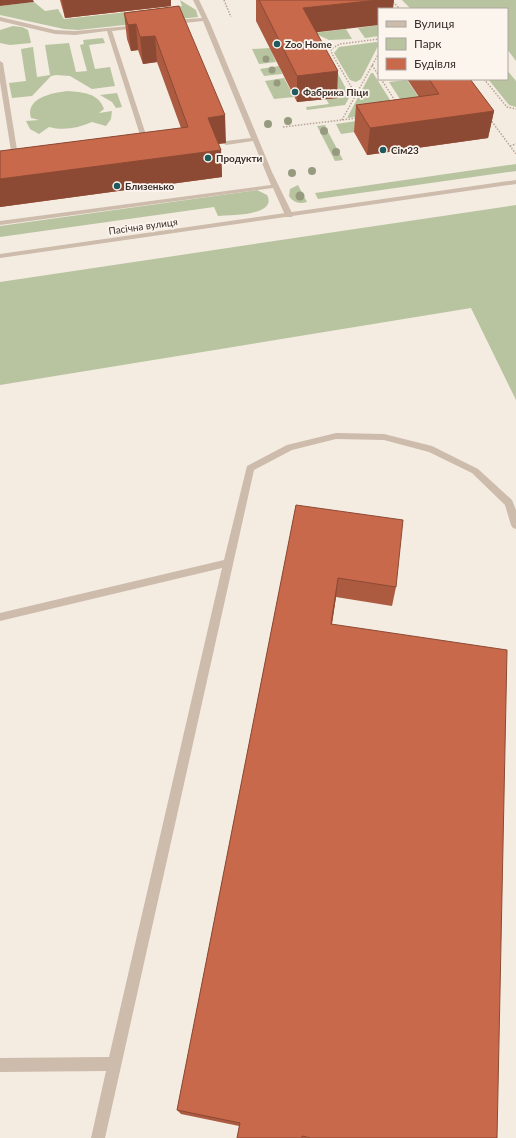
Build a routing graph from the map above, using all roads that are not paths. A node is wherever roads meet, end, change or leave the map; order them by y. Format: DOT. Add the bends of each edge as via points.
graph roads {
  1 [pos="196,0"];
  2 [pos="0,19"];
  3 [pos="205,19"];
  4 [pos="168,23"];
  5 [pos="146,25"];
  6 [pos="109,30"];
  7 [pos="0,63"];
  8 [pos="255,139"];
  9 [pos="226,142"];
  10 [pos="143,147"];
  11 [pos="13,166"];
  12 [pos="516,182"];
  13 [pos="276,186"];
  14 [pos="289,215"];
  15 [pos="0,223"];
  16 [pos="0,256"];
  17 [pos="516,526"];
  18 [pos="228,563"];
  19 [pos="0,617"];
  20 [pos="114,1064"];
  21 [pos="0,1065"];
  22 [pos="98,1138"];
  1 -- 3 [label="street"];
  2 -- 6 [label="street" via="56,32"];
  3 -- 4 [label="street"];
  3 -- 8 [label="street"];
  5 -- 6 [label="street"];
  6 -- 10 [label="street" via="144,138"];
  7 -- 11 [label="street" via="15,157 24,162"];
  8 -- 9 [label="street"];
  8 -- 13 [label="street"];
  12 -- 14 [label="street, Пасічна вулиця"];
  13 -- 14 [label="street"];
  13 -- 15 [label="street"];
  14 -- 16 [label="street, Пасічна вулиця"];
  17 -- 18 [label="street" via="509,503 475,471 432,449 384,437 336,436 290,447 250,468"];
  18 -- 19 [label="street"];
  18 -- 20 [label="street"];
  20 -- 21 [label="street"];
  20 -- 22 [label="street"];
}
